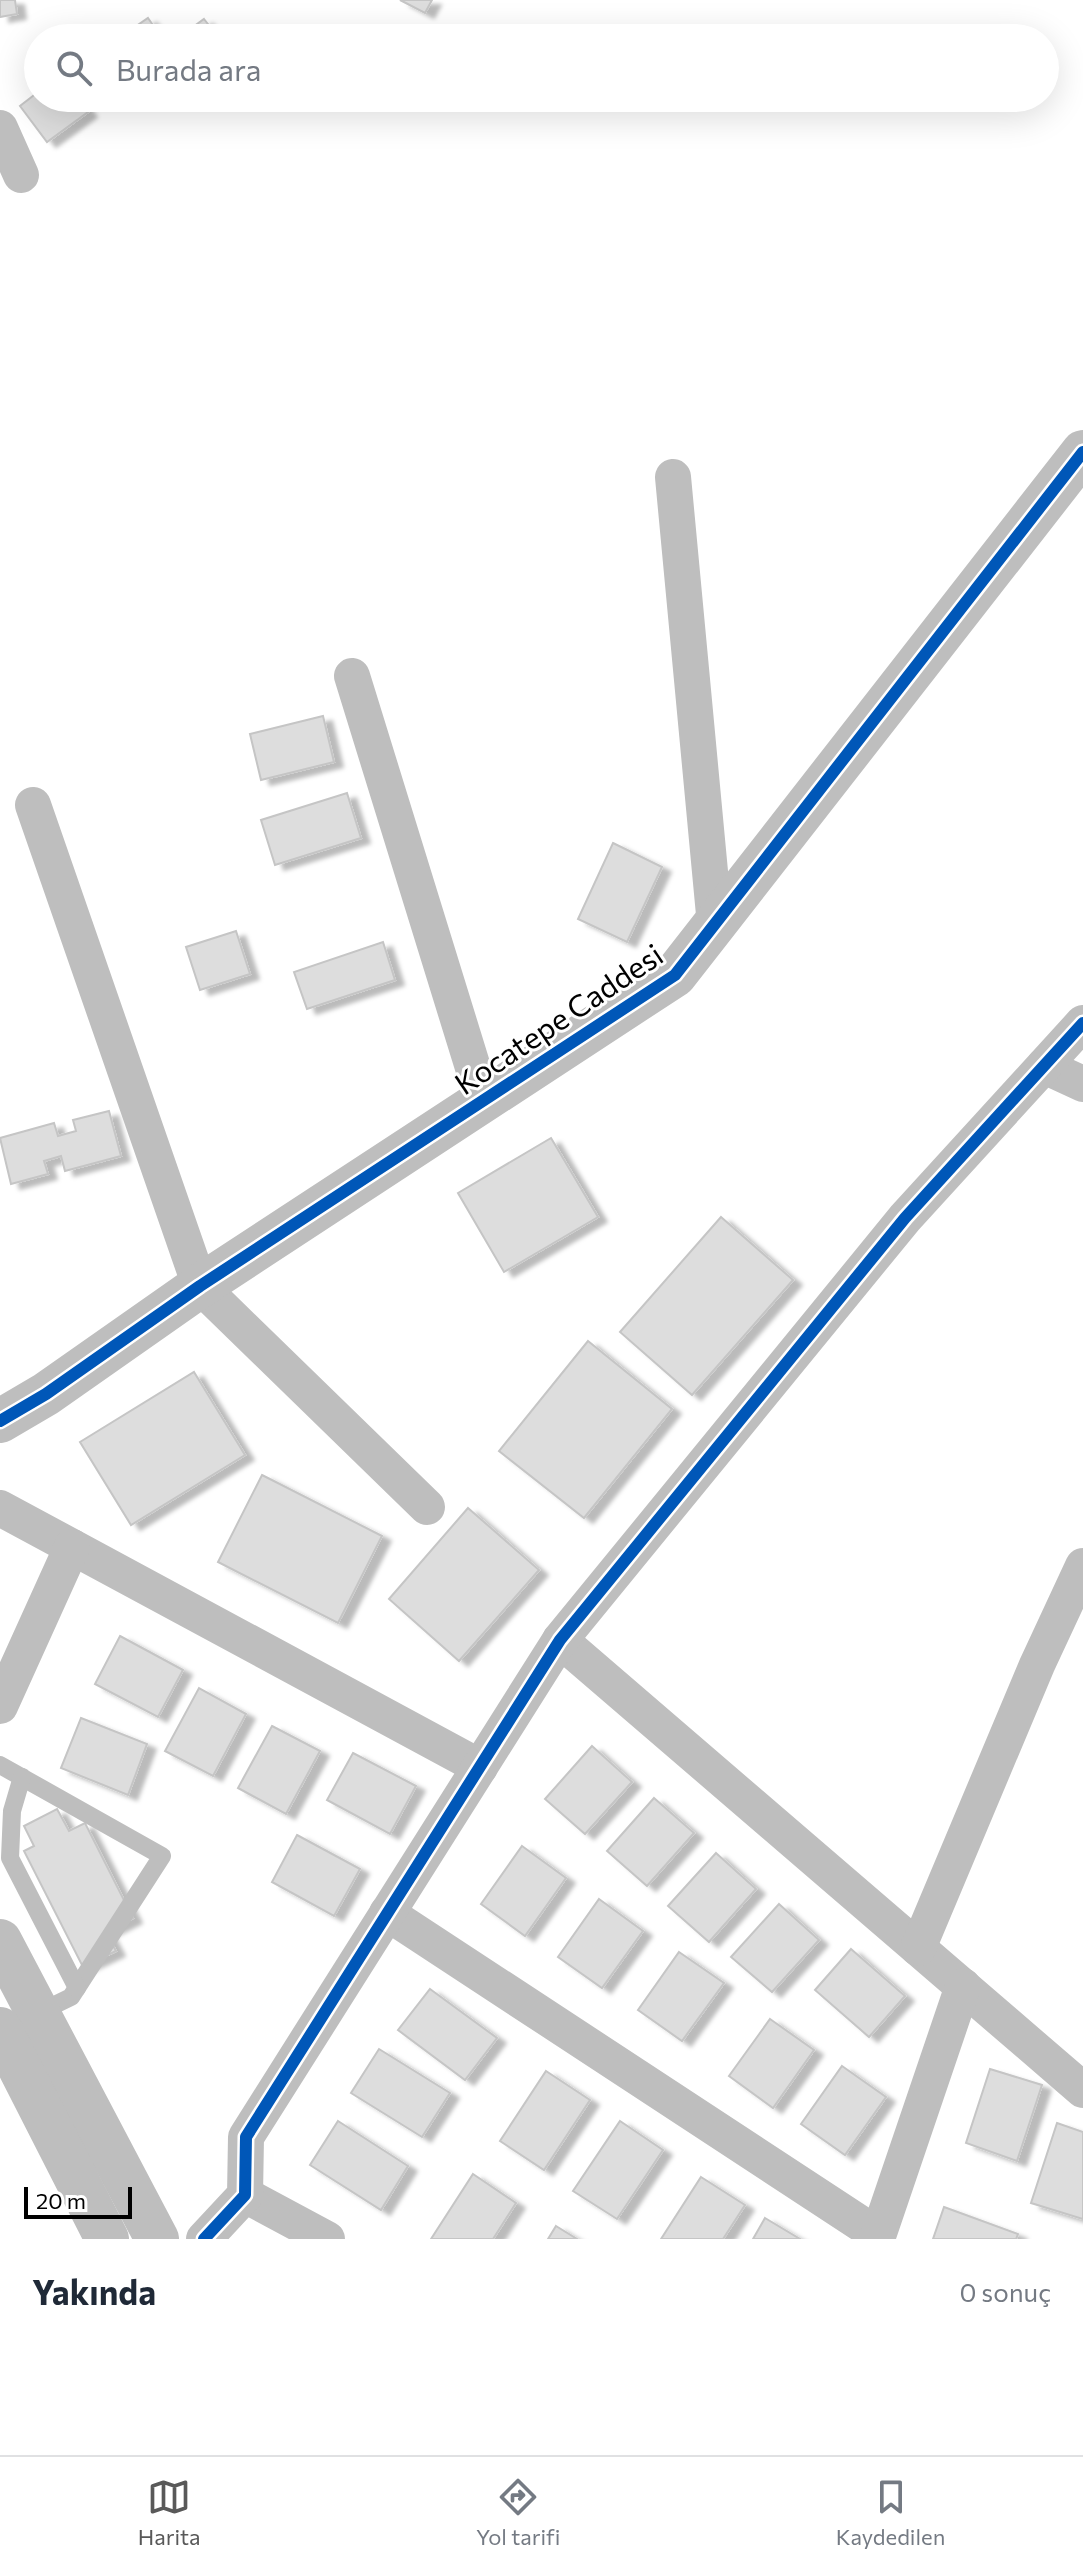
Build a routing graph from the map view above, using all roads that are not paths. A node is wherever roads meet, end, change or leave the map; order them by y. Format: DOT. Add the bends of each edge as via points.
graph roads {
  1 [pos="0,128"];
  2 [pos="21,175"];
  3 [pos="1083,452"];
  4 [pos="673,477"];
  5 [pos="352,676"];
  6 [pos="33,805"];
  7 [pos="715,925"];
  8 [pos="1083,1023"];
  9 [pos="1044,1066"];
  10 [pos="1083,1084"];
  11 [pos="483,1100"];
  12 [pos="200,1286"];
  13 [pos="0,1421"];
  14 [pos="427,1507"];
  15 [pos="0,1508"];
  16 [pos="72,1547"];
  17 [pos="1083,1566"];
  18 [pos="560,1640"];
  19 [pos="0,1706"];
  20 [pos="0,1765"];
  21 [pos="480,1767"];
  22 [pos="22,1777"];
  23 [pos="387,1913"];
  24 [pos="0,1941"];
  25 [pos="918,1948"];
  26 [pos="963,1986"];
  27 [pos="77,1988"];
  28 [pos="19,2021"];
  29 [pos="1083,2090"];
  30 [pos="245,2195"];
  31 [pos="878,2237"];
  32 [pos="107,2239"];
  33 [pos="157,2239"];
  34 [pos="204,2239"];
  35 [pos="327,2239"];
  1 -- 2 [label="street"];
  3 -- 7 [label="street, Kocatepe Caddesi"];
  4 -- 7 [label="street"];
  5 -- 11 [label="street"];
  6 -- 12 [label="street"];
  7 -- 11 [label="street, Kocatepe Caddesi" via="675,975"];
  8 -- 9 [label="street"];
  9 -- 10 [label="street"];
  9 -- 18 [label="street" via="905,1218"];
  11 -- 12 [label="street, Kocatepe Caddesi"];
  12 -- 13 [label="street, Kocatepe Caddesi"];
  12 -- 14 [label="street"];
  15 -- 16 [label="street"];
  16 -- 19 [label="street"];
  16 -- 21 [label="street"];
  17 -- 25 [label="street"];
  18 -- 21 [label="street"];
  18 -- 25 [label="street"];
  20 -- 22 [label="lane"];
  21 -- 23 [label="street"];
  22 -- 27 [label="lane" via="12,1811 10,1858"];
  22 -- 27 [label="lane" via="162,1856"];
  23 -- 30 [label="street" via="246,2137"];
  23 -- 31 [label="street"];
  24 -- 28 [label="street"];
  25 -- 26 [label="street"];
  26 -- 29 [label="street"];
  26 -- 31 [label="street"];
  27 -- 28 [label="lane" via="71,1997"];
  28 -- 32 [label="street"];
  28 -- 33 [label="street"];
  30 -- 34 [label="street"];
  30 -- 35 [label="street"];
}
